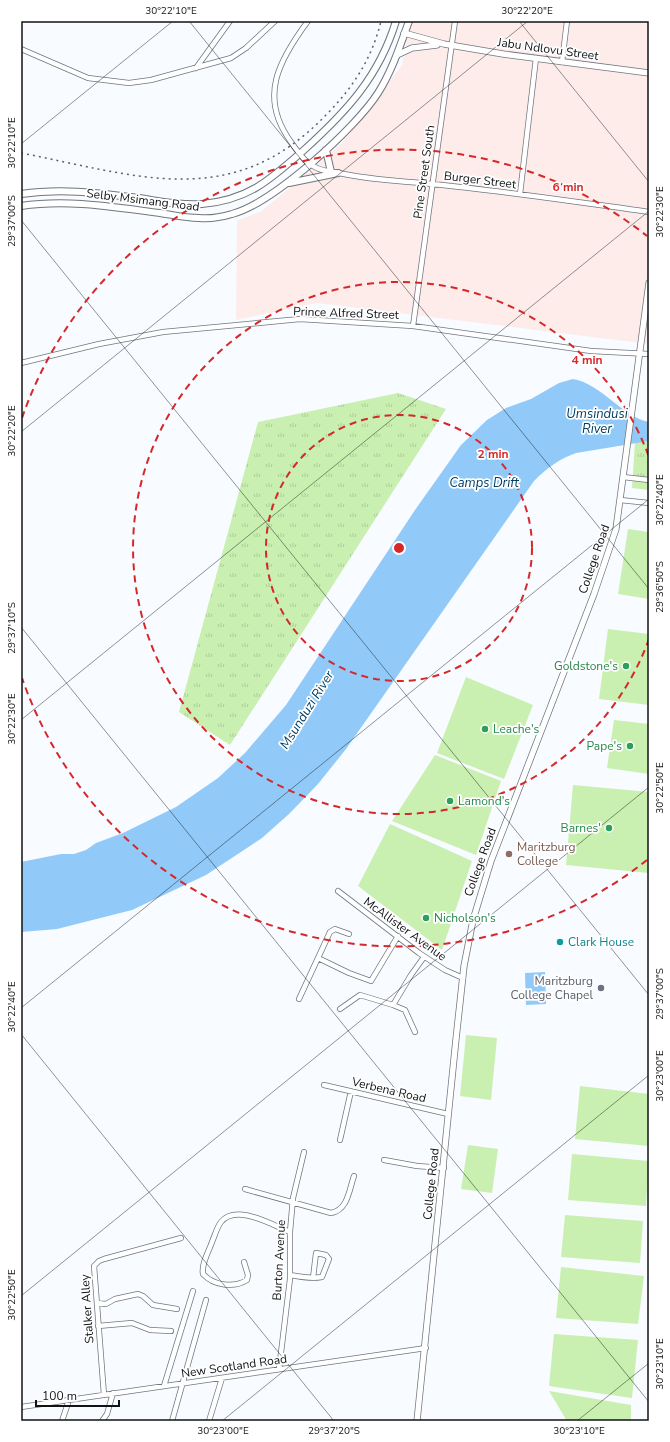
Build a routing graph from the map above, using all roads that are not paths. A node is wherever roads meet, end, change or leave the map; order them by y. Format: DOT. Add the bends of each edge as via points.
graph roads {
  1 [pos="230,21"];
  2 [pos="275,21"];
  3 [pos="308,21"];
  4 [pos="396,21"];
  5 [pos="409,21"];
  6 [pos="455,21"];
  7 [pos="567,21"];
  8 [pos="404,33"];
  9 [pos="444,44"];
  10 [pos="452,45"];
  11 [pos="21,49"];
  12 [pos="397,55"];
  13 [pos="536,58"];
  14 [pos="562,62"];
  15 [pos="196,68"];
  16 [pos="649,73"];
  17 [pos="326,150"];
  18 [pos="299,154"];
  19 [pos="310,164"];
  20 [pos="331,172"];
  21 [pos="338,173"];
  22 [pos="432,184"];
  23 [pos="283,185"];
  24 [pos="21,194"];
  25 [pos="520,194"];
  26 [pos="21,206"];
  27 [pos="649,212"];
  28 [pos="649,283"];
  29 [pos="413,326"];
  30 [pos="639,353"];
  31 [pos="649,354"];
  32 [pos="21,363"];
  33 [pos="623,478"];
  34 [pos="649,480"];
  35 [pos="620,500"];
  36 [pos="649,503"];
  37 [pos="338,891"];
  38 [pos="349,934"];
  39 [pos="398,936"];
  40 [pos="424,957"];
  41 [pos="318,958"];
  42 [pos="462,978"];
  43 [pos="299,999"];
  44 [pos="393,1005"];
  45 [pos="340,1009"];
  46 [pos="415,1032"];
  47 [pos="324,1085"];
  48 [pos="351,1091"];
  49 [pos="448,1114"];
  50 [pos="340,1140"];
  51 [pos="304,1152"];
  52 [pos="384,1160"];
  53 [pos="444,1168"];
  54 [pos="354,1176"];
  55 [pos="245,1190"];
  56 [pos="292,1203"];
  57 [pos="290,1232"];
  58 [pos="181,1238"];
  59 [pos="244,1262"];
  60 [pos="290,1275"];
  61 [pos="313,1278"];
  62 [pos="194,1291"];
  63 [pos="206,1300"];
  64 [pos="97,1303"];
  65 [pos="178,1309"];
  66 [pos="98,1326"];
  67 [pos="171,1331"];
  68 [pos="426,1348"];
  69 [pos="279,1369"];
  70 [pos="222,1378"];
  71 [pos="184,1383"];
  72 [pos="164,1386"];
  73 [pos="113,1393"];
  74 [pos="104,1395"];
  75 [pos="69,1400"];
  76 [pos="21,1407"];
  77 [pos="62,1421"];
  78 [pos="102,1421"];
  79 [pos="172,1421"];
  80 [pos="209,1421"];
  81 [pos="417,1421"];
  1 -- 15 [label="street"];
  2 -- 15 [label="street" via="231,58"];
  3 -- 18 [label="street" via="280,64 274,94 280,125"];
  4 -- 18 [label="main road, Selby Msimang Road" via="386,49 360,93 335,122"];
  5 -- 8 [label="main road, Selby Msimang Road"];
  6 -- 10 [label="street, Pine Street South"];
  7 -- 14 [label="street"];
  8 -- 9 [label="street, Jabu Ndlovu Street"];
  8 -- 12 [label="main road, Selby Msimang Road"];
  9 -- 10 [label="street, Jabu Ndlovu Street"];
  9 -- 12 [label="street, Jabu Ndlovu Street" via="412,48"];
  10 -- 13 [label="street, Jabu Ndlovu Street"];
  10 -- 22 [label="street, Pine Street South"];
  11 -- 15 [label="street" via="88,78 120,82 151,80"];
  12 -- 17 [label="main road, Selby Msimang Road" via="377,95"];
  13 -- 14 [label="street, Jabu Ndlovu Street"];
  13 -- 25 [label="street"];
  14 -- 16 [label="street, Jabu Ndlovu Street"];
  17 -- 19 [label="main road, Selby Msimang Road"];
  17 -- 20 [label="main road"];
  18 -- 19 [label="street"];
  18 -- 24 [label="main road, Selby Msimang Road" via="280,172 254,190 217,202 187,204 64,190"];
  19 -- 20 [label="street, Burger Street"];
  19 -- 23 [label="main road, Selby Msimang Road"];
  20 -- 21 [label="street, Burger Street"];
  21 -- 22 [label="street, Burger Street" via="379,180"];
  21 -- 23 [label="main road"];
  22 -- 25 [label="street, Burger Street"];
  22 -- 29 [label="street, Pine Street South"];
  23 -- 26 [label="main road, Selby Msimang Road" via="244,210 210,218 76,204"];
  25 -- 27 [label="street, Burger Street"];
  28 -- 30 [label="street, College Road"];
  29 -- 30 [label="street, Prince Alfred Street" via="591,351"];
  29 -- 32 [label="street, Prince Alfred Street" via="300,319 163,332"];
  30 -- 31 [label="street, Prince Alfred Street"];
  30 -- 33 [label="street, College Road"];
  33 -- 34 [label="street"];
  33 -- 35 [label="street, College Road"];
  35 -- 36 [label="street"];
  35 -- 42 [label="street, College Road" via="616,530 594,594 528,761 483,885 473,920"];
  37 -- 39 [label="street, McAllister Avenue"];
  38 -- 41 [label="street" via="333,929"];
  39 -- 40 [label="street, McAllister Avenue"];
  39 -- 41 [label="street" via="371,981"];
  40 -- 42 [label="street, McAllister Avenue"];
  40 -- 44 [label="street"];
  41 -- 43 [label="street"];
  42 -- 49 [label="street, College Road"];
  44 -- 45 [label="street" via="360,995"];
  44 -- 46 [label="street" via="405,1010"];
  47 -- 48 [label="street, Verbena Road"];
  48 -- 49 [label="street, Verbena Road"];
  48 -- 50 [label="street"];
  49 -- 53 [label="street, College Road"];
  51 -- 56 [label="street, Burton Avenue"];
  52 -- 53 [label="street"];
  53 -- 68 [label="street, College Road"];
  54 -- 56 [label="street" via="344,1205 338,1211 328,1213"];
  55 -- 56 [label="street"];
  56 -- 57 [label="street, Burton Avenue"];
  57 -- 59 [label="street" via="243,1214 227,1216 220,1222 204,1264 203,1274 212,1282 219,1284 242,1284 248,1275"];
  57 -- 60 [label="street, Burton Avenue"];
  58 -- 64 [label="street, Stalker Alley" via="99,1260 94,1266"];
  60 -- 61 [label="street"];
  60 -- 69 [label="street, Burton Avenue"];
  61 -- 61 [label="street" via="322,1277 329,1258 320,1252 315,1254"];
  62 -- 72 [label="street"];
  63 -- 71 [label="street" via="188,1360"];
  64 -- 65 [label="street" via="106,1304 115,1299 138,1294 153,1305"];
  64 -- 66 [label="street, Stalker Alley"];
  66 -- 67 [label="street" via="135,1324 150,1330"];
  66 -- 74 [label="street, Stalker Alley"];
  68 -- 69 [label="street, New Scotland Road"];
  68 -- 81 [label="street, College Road"];
  69 -- 70 [label="street, New Scotland Road"];
  70 -- 71 [label="street, New Scotland Road"];
  70 -- 80 [label="street"];
  71 -- 72 [label="street, New Scotland Road"];
  71 -- 79 [label="street"];
  72 -- 73 [label="street, New Scotland Road"];
  73 -- 74 [label="street, New Scotland Road"];
  73 -- 78 [label="street" via="107,1414"];
  74 -- 75 [label="street, New Scotland Road"];
  75 -- 76 [label="street, New Scotland Road"];
  75 -- 77 [label="street"];
}
